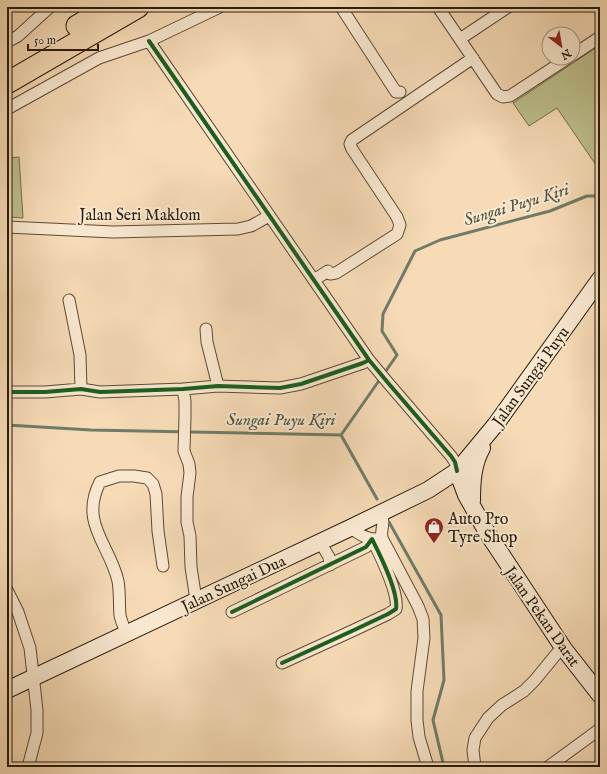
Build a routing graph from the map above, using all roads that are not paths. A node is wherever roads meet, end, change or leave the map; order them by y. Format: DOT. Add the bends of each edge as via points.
graph roads {
  1 [pos="50,7"];
  2 [pos="109,7"];
  3 [pos="138,7"];
  4 [pos="220,7"];
  5 [pos="341,7"];
  6 [pos="438,7"];
  7 [pos="508,7"];
  8 [pos="600,37"];
  9 [pos="460,39"];
  10 [pos="149,41"];
  11 [pos="7,42"];
  12 [pos="581,50"];
  13 [pos="473,58"];
  14 [pos="556,66"];
  15 [pos="7,67"];
  16 [pos="7,83"];
  17 [pos="400,92"];
  18 [pos="7,109"];
  19 [pos="269,216"];
  20 [pos="7,227"];
  21 [pos="600,279"];
  22 [pos="314,280"];
  23 [pos="70,300"];
  24 [pos="206,329"];
  25 [pos="371,362"];
  26 [pos="218,386"];
  27 [pos="183,388"];
  28 [pos="81,389"];
  29 [pos="7,392"];
  30 [pos="496,424"];
  31 [pos="458,471"];
  32 [pos="428,490"];
  33 [pos="469,501"];
  34 [pos="381,513"];
  35 [pos="350,528"];
  36 [pos="377,539"];
  37 [pos="320,542"];
  38 [pos="330,565"];
  39 [pos="163,566"];
  40 [pos="7,590"];
  41 [pos="196,600"];
  42 [pos="10,605"];
  43 [pos="232,612"];
  44 [pos="126,633"];
  45 [pos="562,647"];
  46 [pos="282,663"];
  47 [pos="33,678"];
  48 [pos="7,690"];
  49 [pos="600,695"];
  50 [pos="600,729"];
  51 [pos="28,767"];
  52 [pos="428,767"];
  53 [pos="475,767"];
  54 [pos="548,767"];
  1 -- 11 [label="street" via="18,36"];
  2 -- 15 [label="highway"];
  3 -- 16 [label="highway"];
  4 -- 10 [label="street"];
  5 -- 17 [label="street" via="396,92"];
  6 -- 9 [label="street"];
  7 -- 9 [label="street"];
  8 -- 12 [label="street"];
  9 -- 13 [label="street"];
  10 -- 18 [label="street" via="99,58"];
  10 -- 19 [label="street"];
  13 -- 14 [label="street" via="497,94 503,97 510,96"];
  13 -- 22 [label="street" via="352,140 352,149 400,225 397,234 336,273 330,274 328,271"];
  19 -- 20 [label="street, Jalan Seri Maklom" via="251,226 238,229 113,232"];
  19 -- 22 [label="street"];
  21 -- 30 [label="main road, Jalan Sungai Puyu"];
  22 -- 25 [label="street"];
  23 -- 28 [label="street" via="80,355"];
  24 -- 26 [label="street"];
  25 -- 26 [label="street" via="280,388"];
  25 -- 31 [label="street" via="451,456"];
  26 -- 27 [label="street"];
  27 -- 28 [label="street" via="100,392"];
  27 -- 41 [label="street" via="184,451 190,473 187,522"];
  28 -- 29 [label="street"];
  30 -- 31 [label="main road, Jalan Sungai Puyu"];
  30 -- 33 [label="main road" via="479,454"];
  31 -- 32 [label="main road, Jalan Sungai Dua"];
  31 -- 33 [label="main road, Jalan Pekan Darat"];
  32 -- 33 [label="main road" via="441,489"];
  32 -- 34 [label="main road, Jalan Sungai Dua"];
  33 -- 45 [label="main road, Jalan Pekan Darat"];
  34 -- 35 [label="main road, Jalan Sungai Dua"];
  34 -- 36 [label="street" via="384,522"];
  35 -- 36 [label="street"];
  35 -- 37 [label="main road, Jalan Sungai Dua"];
  36 -- 38 [label="street"];
  36 -- 46 [label="street" via="397,602 396,609"];
  36 -- 52 [label="street" via="418,606 423,620 424,638 417,691 417,720"];
  37 -- 38 [label="street" via="329,557"];
  37 -- 41 [label="main road, Jalan Sungai Dua"];
  38 -- 43 [label="street"];
  39 -- 44 [label="street" via="153,484 147,478 134,476 119,476 100,482 93,501 92,513 99,537 114,567 118,582 120,617"];
  40 -- 42 [label="street"];
  41 -- 44 [label="main road, Jalan Sungai Dua"];
  42 -- 47 [label="street" via="22,622 30,648"];
  44 -- 47 [label="main road, Jalan Sungai Dua"];
  45 -- 49 [label="main road, Jalan Pekan Darat"];
  45 -- 53 [label="street" via="524,691 488,718 475,738"];
  47 -- 48 [label="main road, Jalan Sungai Dua"];
  47 -- 51 [label="street" via="37,733"];
  50 -- 54 [label="street"];
}
